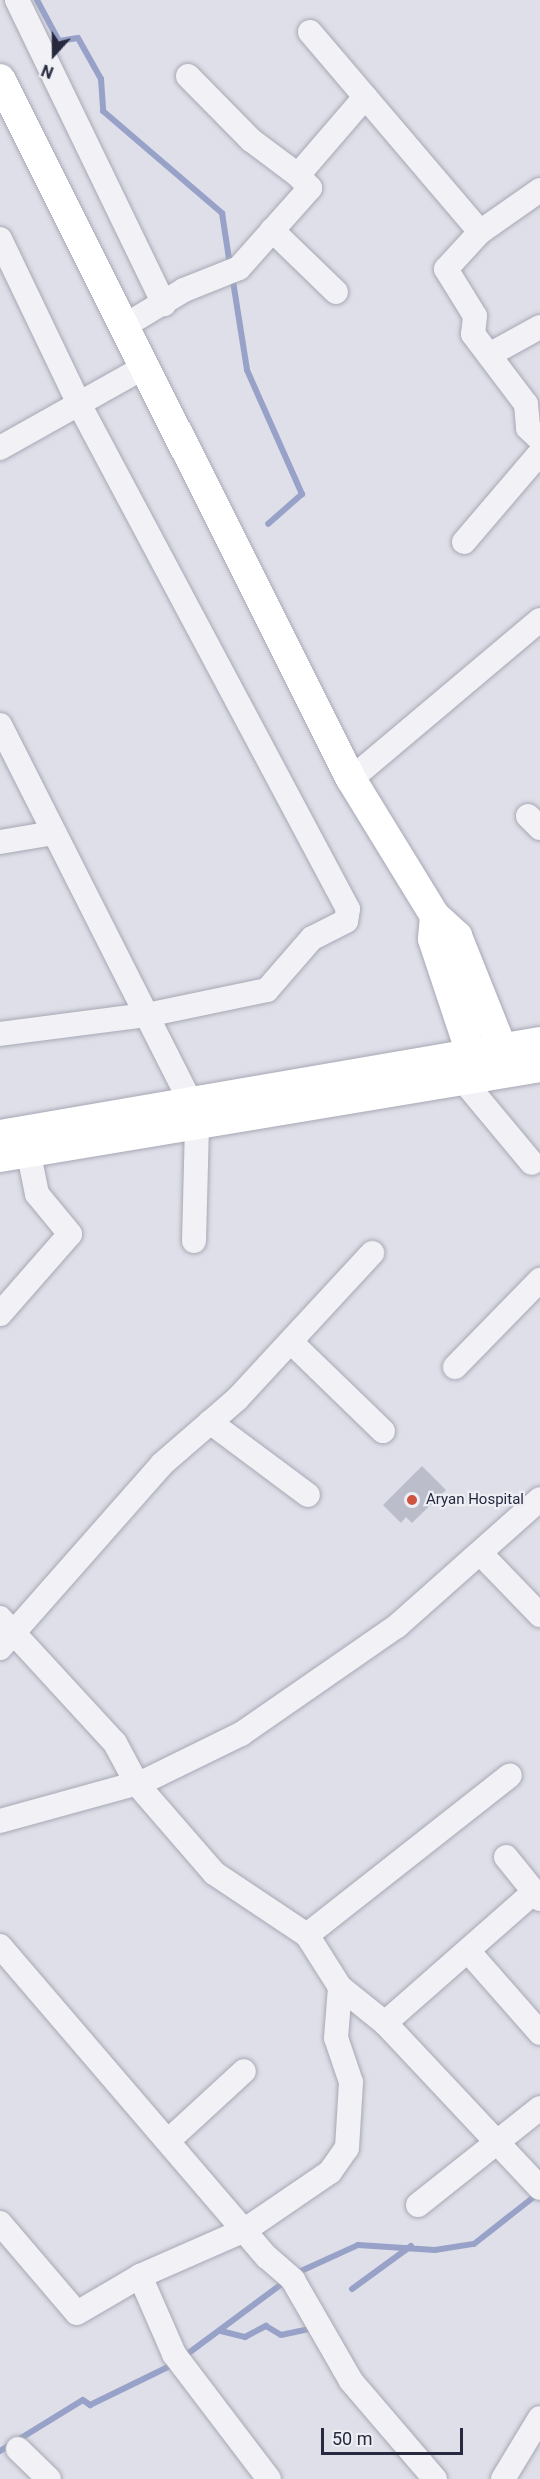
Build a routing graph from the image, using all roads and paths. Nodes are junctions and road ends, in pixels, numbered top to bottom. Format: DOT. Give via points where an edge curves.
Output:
graph roads {
  1 [pos="17,0"];
  2 [pos="310,32"];
  3 [pos="188,76"];
  4 [pos="0,79"];
  5 [pos="365,97"];
  6 [pos="298,175"];
  7 [pos="540,190"];
  8 [pos="272,230"];
  9 [pos="480,232"];
  10 [pos="0,238"];
  11 [pos="336,292"];
  12 [pos="164,304"];
  13 [pos="126,325"];
  14 [pos="540,327"];
  15 [pos="489,355"];
  16 [pos="141,369"];
  17 [pos="79,404"];
  18 [pos="540,439"];
  19 [pos="0,448"];
  20 [pos="540,453"];
  21 [pos="464,542"];
  22 [pos="540,620"];
  23 [pos="0,725"];
  24 [pos="351,780"];
  25 [pos="54,833"];
  26 [pos="0,842"];
  27 [pos="435,916"];
  28 [pos="146,1015"];
  29 [pos="0,1034"];
  30 [pos="540,1042"];
  31 [pos="507,1059"];
  32 [pos="540,1067"];
  33 [pos="470,1069"];
  34 [pos="194,1114"];
  35 [pos="13,1144"];
  36 [pos="532,1163"];
  37 [pos="194,1240"];
  38 [pos="372,1253"];
  39 [pos="540,1280"];
  40 [pos="0,1314"];
  41 [pos="291,1342"];
  42 [pos="455,1366"];
  43 [pos="210,1422"];
  44 [pos="383,1431"];
  45 [pos="308,1495"];
  46 [pos="540,1499"];
  47 [pos="481,1554"];
  48 [pos="540,1615"];
  49 [pos="4,1633"];
  50 [pos="510,1775"];
  51 [pos="137,1784"];
  52 [pos="0,1821"];
  53 [pos="506,1857"];
  54 [pos="537,1895"];
  55 [pos="307,1935"];
  56 [pos="0,1946"];
  57 [pos="468,1951"];
  58 [pos="340,1987"];
  59 [pos="385,2023"];
  60 [pos="540,2033"];
  61 [pos="244,2071"];
  62 [pos="540,2108"];
  63 [pos="168,2141"];
  64 [pos="497,2142"];
  65 [pos="540,2188"];
  66 [pos="418,2205"];
  67 [pos="0,2223"];
  68 [pos="245,2230"];
  69 [pos="140,2276"];
  70 [pos="538,2428"];
  71 [pos="18,2449"];
  72 [pos="50,2479"];
  73 [pos="269,2479"];
  74 [pos="435,2479"];
  75 [pos="503,2479"];
  1 -- 12 [label="street"];
  2 -- 5 [label="street"];
  3 -- 6 [label="street" via="251,140"];
  4 -- 13 [label="main road"];
  5 -- 6 [label="street"];
  5 -- 9 [label="street"];
  6 -- 8 [label="street" via="310,188"];
  7 -- 9 [label="street"];
  8 -- 11 [label="street"];
  8 -- 12 [label="street" via="231,271"];
  9 -- 15 [label="street" via="446,269 475,316 473,334"];
  10 -- 17 [label="street"];
  12 -- 13 [label="street"];
  13 -- 16 [label="main road"];
  14 -- 15 [label="street"];
  15 -- 18 [label="street" via="526,404 528,428"];
  16 -- 17 [label="street"];
  16 -- 24 [label="main road"];
  17 -- 19 [label="street"];
  17 -- 28 [label="street" via="348,909 346,921 312,938 267,990"];
  20 -- 21 [label="street"];
  22 -- 24 [label="street"];
  23 -- 25 [label="street"];
  24 -- 27 [label="main road"];
  25 -- 26 [label="street"];
  25 -- 28 [label="street"];
  27 -- 31 [label="main road" via="457,936"];
  27 -- 33 [label="main road" via="433,939"];
  28 -- 29 [label="street"];
  28 -- 34 [label="street"];
  30 -- 31 [label="main road"];
  31 -- 32 [label="main road"];
  31 -- 33 [label="main road"];
  33 -- 34 [label="main road"];
  33 -- 36 [label="street"];
  34 -- 35 [label="main road"];
  34 -- 37 [label="street"];
  35 -- 40 [label="street" via="37,1194 70,1234"];
  38 -- 41 [label="street"];
  39 -- 42 [label="street"];
  41 -- 43 [label="street"];
  41 -- 44 [label="street"];
  43 -- 45 [label="street"];
  43 -- 49 [label="street" via="162,1464"];
  46 -- 47 [label="street"];
  47 -- 48 [label="street"];
  47 -- 51 [label="street" via="397,1626 241,1734"];
  49 -- 51 [label="street" via="49,1666 115,1743"];
  50 -- 55 [label="street"];
  51 -- 52 [label="street"];
  51 -- 55 [label="street" via="214,1873"];
  53 -- 54 [label="street"];
  54 -- 57 [label="street"];
  55 -- 58 [label="street"];
  56 -- 63 [label="street"];
  57 -- 59 [label="street"];
  57 -- 60 [label="street"];
  58 -- 59 [label="street"];
  58 -- 68 [label="street" via="336,2038 351,2082 347,2148 330,2172"];
  59 -- 64 [label="street"];
  61 -- 63 [label="street"];
  62 -- 64 [label="street"];
  63 -- 68 [label="street"];
  64 -- 65 [label="street"];
  64 -- 66 [label="street"];
  67 -- 69 [label="street" via="77,2313"];
  68 -- 69 [label="street"];
  68 -- 74 [label="street" via="293,2280 351,2381"];
  69 -- 73 [label="street" via="174,2354"];
  70 -- 75 [label="street"];
  71 -- 72 [label="street"];
}
